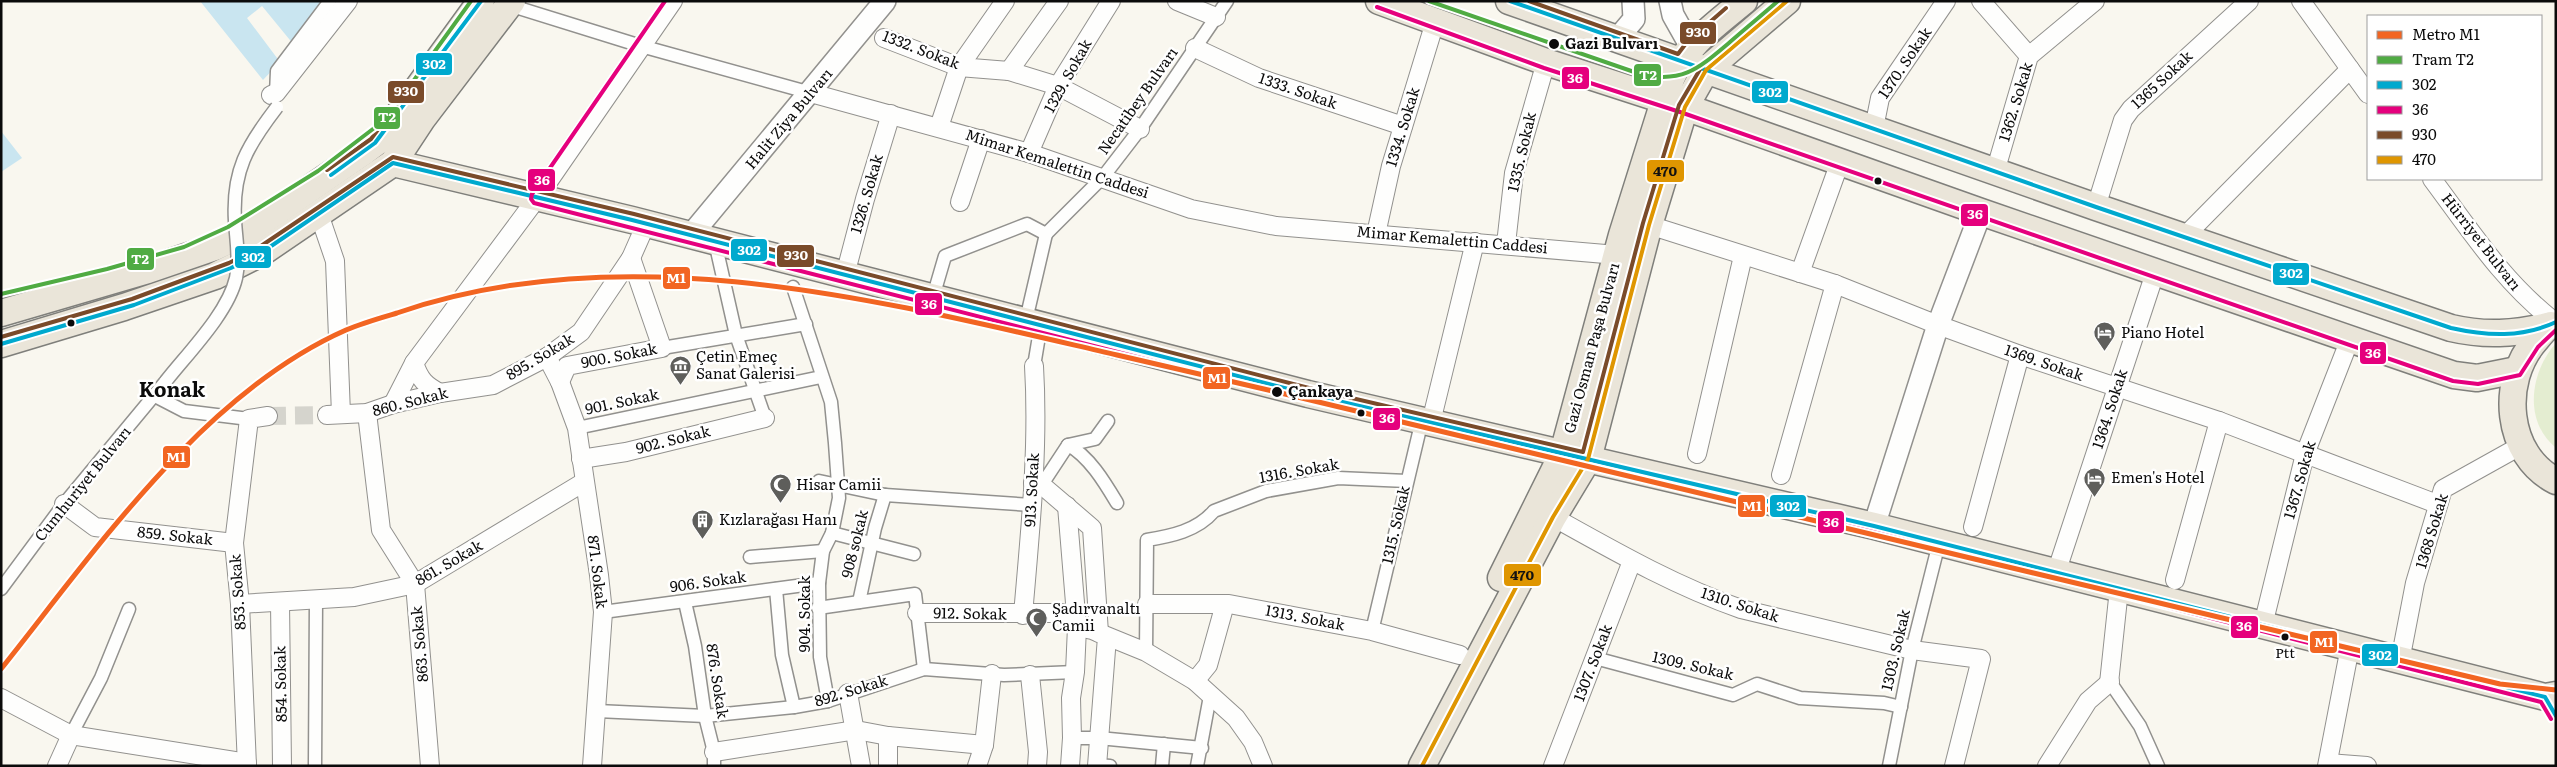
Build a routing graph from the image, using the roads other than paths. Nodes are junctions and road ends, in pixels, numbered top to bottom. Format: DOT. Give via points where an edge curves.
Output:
graph roads {
  1 [pos="330,1"];
  2 [pos="348,1"];
  3 [pos="480,1"];
  4 [pos="673,1"];
  5 [pos="885,1"];
  6 [pos="1006,1"];
  7 [pos="1059,1"];
  8 [pos="1111,1"];
  9 [pos="1177,1"];
  10 [pos="1227,1"];
  11 [pos="1379,1"];
  12 [pos="1508,1"];
  13 [pos="1633,1"];
  14 [pos="1670,1"];
  15 [pos="1744,1"];
  16 [pos="1787,1"];
  17 [pos="1946,1"];
  18 [pos="1981,1"];
  19 [pos="2095,1"];
  20 [pos="2250,1"];
  21 [pos="2301,1"];
  22 [pos="506,2"];
  23 [pos="1216,17"];
  24 [pos="1435,22"];
  25 [pos="866,25"];
  26 [pos="884,38"];
  27 [pos="1617,39"];
  28 [pos="642,46"];
  29 [pos="1196,48"];
  30 [pos="1685,54"];
  31 [pos="2029,56"];
  32 [pos="1546,62"];
  33 [pos="959,67"];
  34 [pos="2350,69"];
  35 [pos="1706,70"];
  36 [pos="1009,71"];
  37 [pos="1058,86"];
  38 [pos="811,93"];
  39 [pos="2367,93"];
  40 [pos="275,98"];
  41 [pos="1674,103"];
  42 [pos="891,114"];
  43 [pos="422,119"];
  44 [pos="1403,126"];
  45 [pos="939,127"];
  46 [pos="1140,128"];
  47 [pos="1874,128"];
  48 [pos="981,139"];
  49 [pos="375,143"];
  50 [pos="1029,153"];
  51 [pos="393,163"];
  52 [pos="1995,172"];
  53 [pos="1836,173"];
  54 [pos="1103,177"];
  55 [pos="2433,180"];
  56 [pos="537,198"];
  57 [pos="960,202"];
  58 [pos="2096,207"];
  59 [pos="1981,212"];
  60 [pos="319,214"];
  61 [pos="646,224"];
  62 [pos="1650,225"];
  63 [pos="1046,234"];
  64 [pos="1376,234"];
  65 [pos="2184,237"];
  66 [pos="703,238"];
  67 [pos="1475,242"];
  68 [pos="1506,244"];
  69 [pos="1617,255"];
  70 [pos="1743,256"];
  71 [pos="631,258"];
  72 [pos="1800,273"];
  73 [pos="2155,273"];
  74 [pos="845,275"];
  75 [pos="1835,284"];
  76 [pos="794,287"];
  77 [pos="933,297"];
  78 [pos="1,313"];
  79 [pos="1033,322"];
  80 [pos="806,324"];
  81 [pos="2553,324"];
  82 [pos="1938,325"];
  83 [pos="1,327"];
  84 [pos="736,335"];
  85 [pos="2350,339"];
  86 [pos="1,344"];
  87 [pos="662,348"];
  88 [pos="2020,355"];
  89 [pos="547,357"];
  90 [pos="414,363"];
  91 [pos="1034,366"];
  92 [pos="2517,370"];
  93 [pos="821,377"];
  94 [pos="560,382"];
  95 [pos="493,385"];
  96 [pos="2116,387"];
  97 [pos="755,392"];
  98 [pos="440,393"];
  99 [pos="155,396"];
  100 [pos="393,404"];
  101 [pos="367,413"];
  102 [pos="268,416"];
  103 [pos="765,418"];
  104 [pos="249,419"];
  105 [pos="1108,421"];
  106 [pos="1427,421"];
  107 [pos="2219,421"];
  108 [pos="577,428"];
  109 [pos="1068,445"];
  110 [pos="2522,445"];
  111 [pos="1563,453"];
  112 [pos="1697,454"];
  113 [pos="2306,454"];
  114 [pos="1588,459"];
  115 [pos="581,460"];
  116 [pos="1781,475"];
  117 [pos="819,480"];
  118 [pos="1407,481"];
  119 [pos="584,482"];
  120 [pos="2554,482"];
  121 [pos="838,484"];
  122 [pos="1037,485"];
  123 [pos="885,495"];
  124 [pos="1117,503"];
  125 [pos="64,504"];
  126 [pos="2437,504"];
  127 [pos="1032,505"];
  128 [pos="1066,506"];
  129 [pos="1553,517"];
  130 [pos="1874,526"];
  131 [pos="1973,527"];
  132 [pos="832,532"];
  133 [pos="234,543"];
  134 [pos="872,543"];
  135 [pos="1940,543"];
  136 [pos="824,551"];
  137 [pos="914,554"];
  138 [pos="750,557"];
  139 [pos="1632,561"];
  140 [pos="2056,573"];
  141 [pos="2175,580"];
  142 [pos="818,583"];
  143 [pos="415,584"];
  144 [pos="1,589"];
  145 [pos="776,589"];
  146 [pos="2119,589"];
  147 [pos="316,600"];
  148 [pos="280,602"];
  149 [pos="685,602"];
  150 [pos="858,602"];
  151 [pos="240,604"];
  152 [pos="1147,604"];
  153 [pos="1225,604"];
  154 [pos="818,608"];
  155 [pos="130,609"];
  156 [pos="603,612"];
  157 [pos="917,613"];
  158 [pos="1023,615"];
  159 [pos="2263,625"];
  160 [pos="1077,627"];
  161 [pos="1372,631"];
  162 [pos="1103,635"];
  163 [pos="2350,647"];
  164 [pos="1912,650"];
  165 [pos="1146,652"];
  166 [pos="1460,655"];
  167 [pos="1595,658"];
  168 [pos="2400,661"];
  169 [pos="924,669"];
  170 [pos="1075,672"];
  171 [pos="992,674"];
  172 [pos="1030,675"];
  173 [pos="1195,681"];
  174 [pos="2110,682"];
  175 [pos="848,693"];
  176 [pos="1210,696"];
  177 [pos="1,698"];
  178 [pos="828,701"];
  179 [pos="2552,703"];
  180 [pos="794,707"];
  181 [pos="1901,707"];
  182 [pos="597,712"];
  183 [pos="705,716"];
  184 [pos="856,730"];
  185 [pos="71,735"];
  186 [pos="888,736"];
  187 [pos="1072,738"];
  188 [pos="1098,738"];
  189 [pos="1164,744"];
  190 [pos="984,745"];
  191 [pos="1202,748"];
  192 [pos="714,759"];
  193 [pos="247,764"];
  194 [pos="2328,764"];
  195 [pos="57,766"];
  196 [pos="282,766"];
  197 [pos="315,766"];
  198 [pos="430,766"];
  199 [pos="592,766"];
  200 [pos="861,766"];
  201 [pos="888,766"];
  202 [pos="977,766"];
  203 [pos="1037,766"];
  204 [pos="1070,766"];
  205 [pos="1097,766"];
  206 [pos="1110,766"];
  207 [pos="1162,766"];
  208 [pos="1197,766"];
  209 [pos="1263,766"];
  210 [pos="1405,766"];
  211 [pos="1422,766"];
  212 [pos="1553,766"];
  213 [pos="1889,766"];
  214 [pos="1954,766"];
  215 [pos="2047,766"];
  216 [pos="2158,766"];
  217 [pos="2368,766"];
  1 -- 40 [label="street" via="278,71"];
  2 -- 40 [label="street"];
  3 -- 49 [label="main road"];
  4 -- 28 [label="street"];
  5 -- 25 [label="street, Halit Ziya Bulvarı"];
  6 -- 33 [label="street"];
  7 -- 36 [label="street"];
  8 -- 37 [label="street, 1329. Sokak"];
  9 -- 23 [label="street"];
  10 -- 23 [label="street, Necatibey Bulvarı"];
  11 -- 24 [label="main road"];
  12 -- 27 [label="main road"];
  13 -- 27 [label="street" via="1634,19"];
  14 -- 30 [label="street"];
  15 -- 30 [label="main road"];
  16 -- 35 [label="main road, Gazi Osman Paşa Bulvarı"];
  17 -- 47 [label="street, 1370. Sokak" via="1880,98"];
  18 -- 31 [label="street"];
  19 -- 31 [label="street, 1362. Sokak"];
  20 -- 58 [label="street, 1365 Sokak" via="2130,109 2122,120"];
  21 -- 34 [label="street"];
  22 -- 28 [label="street, Mimar Kemalettin Caddesi"];
  22 -- 43 [label="main road"];
  22 -- 49 [label="main road" via="402,123"];
  23 -- 29 [label="street, Necatibey Bulvarı"];
  24 -- 32 [label="main road"];
  24 -- 44 [label="street, 1334. Sokak"];
  25 -- 26 [label="street, 1332. Sokak"];
  25 -- 38 [label="street, Halit Ziya Bulvarı"];
  26 -- 33 [label="street, 1332. Sokak"];
  27 -- 30 [label="main road"];
  28 -- 38 [label="street, Mimar Kemalettin Caddesi"];
  28 -- 56 [label="street"];
  29 -- 44 [label="street, 1333. Sokak" via="1259,78"];
  29 -- 46 [label="street, Necatibey Bulvarı"];
  30 -- 35 [label="main road"];
  30 -- 41 [label="main road, Gazi Osman Paşa Bulvarı"];
  31 -- 52 [label="street, 1362. Sokak"];
  32 -- 41 [label="main road"];
  32 -- 68 [label="street, 1335. Sokak" via="1514,173"];
  33 -- 36 [label="street, 1332. Sokak"];
  33 -- 45 [label="street"];
  34 -- 39 [label="street"];
  34 -- 65 [label="street"];
  35 -- 41 [label="main road, Gazi Osman Paşa Bulvarı"];
  35 -- 47 [label="main road"];
  36 -- 37 [label="street, 1332. Sokak"];
  37 -- 46 [label="street, 1332. Sokak"];
  37 -- 50 [label="street, 1329. Sokak"];
  38 -- 42 [label="street, Mimar Kemalettin Caddesi"];
  38 -- 66 [label="street, Halit Ziya Bulvarı"];
  40 -- 99 [label="street, Cumhuriyet Bulvarı, bridge" via="236,178 237,268 230,294"];
  41 -- 59 [label="main road"];
  41 -- 62 [label="main road, Gazi Osman Paşa Bulvarı"];
  41 -- 69 [label="main road, Gazi Osman Paşa Bulvarı"];
  42 -- 45 [label="street, Mimar Kemalettin Caddesi"];
  42 -- 74 [label="street, 1326. Sokak" via="864,198"];
  43 -- 51 [label="main road"];
  43 -- 83 [label="main road" via="383,153 259,240 189,270"];
  44 -- 64 [label="street, 1334. Sokak"];
  45 -- 48 [label="street, Mimar Kemalettin Caddesi"];
  46 -- 54 [label="street, Necatibey Bulvarı"];
  47 -- 52 [label="main road"];
  48 -- 50 [label="street, Mimar Kemalettin Caddesi"];
  48 -- 57 [label="street"];
  49 -- 78 [label="main road" via="274,215 215,247"];
  50 -- 54 [label="street, Mimar Kemalettin Caddesi"];
  51 -- 56 [label="main road"];
  51 -- 60 [label="main road"];
  52 -- 58 [label="main road"];
  53 -- 72 [label="street"];
  54 -- 63 [label="street, Necatibey Bulvarı"];
  54 -- 64 [label="street, Mimar Kemalettin Caddesi" via="1201,211 1276,226"];
  55 -- 81 [label="street, Hürriyet Bulvarı" via="2504,277"];
  56 -- 61 [label="main road"];
  56 -- 90 [label="street"];
  58 -- 65 [label="main road"];
  59 -- 73 [label="main road"];
  59 -- 82 [label="street"];
  60 -- 86 [label="main road" via="261,253 215,276"];
  60 -- 101 [label="street, 860. Sokak" via="335,261 334,414"];
  61 -- 66 [label="main road"];
  61 -- 71 [label="street, 895. Sokak"];
  62 -- 70 [label="street, 1369. Sokak"];
  62 -- 114 [label="main road, Gazi Osman Paşa Bulvarı"];
  63 -- 77 [label="street" via="1027,224 945,256"];
  63 -- 79 [label="street"];
  64 -- 67 [label="street, Mimar Kemalettin Caddesi"];
  65 -- 81 [label="main road" via="2451,328 2517,334"];
  66 -- 74 [label="main road"];
  66 -- 84 [label="street"];
  67 -- 68 [label="street, Mimar Kemalettin Caddesi"];
  67 -- 106 [label="street, 1315. Sokak"];
  68 -- 69 [label="street, Mimar Kemalettin Caddesi"];
  69 -- 111 [label="main road, Gazi Osman Paşa Bulvarı"];
  70 -- 72 [label="street, 1369. Sokak"];
  70 -- 112 [label="street"];
  71 -- 87 [label="street"];
  71 -- 89 [label="street, 895. Sokak" via="581,332"];
  72 -- 75 [label="street, 1369. Sokak"];
  73 -- 85 [label="main road"];
  73 -- 96 [label="street, 1364. Sokak"];
  74 -- 77 [label="main road"];
  75 -- 82 [label="street, 1369. Sokak"];
  75 -- 116 [label="street"];
  76 -- 80 [label="street, 904. Sokak"];
  77 -- 79 [label="main road"];
  79 -- 91 [label="street"];
  79 -- 106 [label="main road"];
  80 -- 84 [label="street, 900. Sokak"];
  80 -- 93 [label="street, 904. Sokak"];
  81 -- 92 [label="main road" via="2526,351"];
  82 -- 88 [label="street, 1369. Sokak"];
  82 -- 130 [label="street"];
  84 -- 87 [label="street, 900. Sokak"];
  84 -- 97 [label="street"];
  85 -- 92 [label="main road" via="2454,375 2477,378"];
  85 -- 113 [label="street, 1367. Sokak"];
  87 -- 94 [label="street, 900. Sokak" via="567,366"];
  88 -- 96 [label="street, 1369. Sokak"];
  88 -- 131 [label="street"];
  89 -- 94 [label="street, 871. Sokak"];
  89 -- 95 [label="street, 895. Sokak"];
  90 -- 98 [label="street" via="419,378"];
  90 -- 100 [label="street"];
  91 -- 122 [label="street, 913. Sokak"];
  92 -- 110 [label="main road" via="2512,395 2514,421"];
  93 -- 97 [label="street, 901. Sokak"];
  93 -- 121 [label="street, 904. Sokak" via="831,402"];
  94 -- 108 [label="street, 871. Sokak"];
  95 -- 98 [label="street, 860. Sokak"];
  96 -- 107 [label="street, 1369. Sokak"];
  96 -- 140 [label="street, 1364. Sokak"];
  97 -- 103 [label="street"];
  97 -- 108 [label="street, 901. Sokak"];
  98 -- 100 [label="street, 860. Sokak"];
  99 -- 104 [label="street" via="184,411"];
  99 -- 125 [label="street, Cumhuriyet Bulvarı"];
  100 -- 101 [label="street, 860. Sokak"];
  101 -- 143 [label="street, 863. Sokak" via="380,530"];
  102 -- 104 [label="street"];
  103 -- 115 [label="street, 902. Sokak"];
  104 -- 133 [label="street, 853. Sokak"];
  105 -- 109 [label="street" via="1095,439"];
  106 -- 111 [label="main road"];
  106 -- 118 [label="street, 1315. Sokak"];
  107 -- 113 [label="street, 1369. Sokak"];
  107 -- 141 [label="street"];
  108 -- 115 [label="street, 871. Sokak"];
  109 -- 122 [label="street"];
  109 -- 124 [label="street" via="1077,450 1106,484"];
  110 -- 120 [label="main road" via="2534,463"];
  110 -- 126 [label="street, 1368 Sokak" via="2443,489"];
  111 -- 114 [label="main road"];
  111 -- 166 [label="main road, Gazi Osman Paşa Bulvarı"];
  113 -- 126 [label="street, 1369. Sokak"];
  113 -- 159 [label="street, 1367. Sokak"];
  114 -- 129 [label="main road, Gazi Osman Paşa Bulvarı"];
  114 -- 130 [label="main road"];
  115 -- 119 [label="street, 871. Sokak"];
  117 -- 121 [label="street"];
  118 -- 152 [label="street, 1316. Sokak" via="1338,478 1266,491 1214,511 1179,535 1147,540"];
  118 -- 161 [label="street, 1315. Sokak"];
  119 -- 143 [label="street, 861. Sokak"];
  119 -- 156 [label="street, 871. Sokak"];
  121 -- 123 [label="street"];
  121 -- 132 [label="street, 904. Sokak" via="839,498"];
  122 -- 127 [label="street, 913. Sokak"];
  122 -- 128 [label="street"];
  123 -- 127 [label="street"];
  123 -- 134 [label="street, 908 sokak"];
  125 -- 133 [label="street, 859. Sokak" via="95,527"];
  125 -- 144 [label="street, Cumhuriyet Bulvarı"];
  126 -- 168 [label="street, 1368 Sokak" via="2415,583"];
  127 -- 158 [label="street, 913. Sokak"];
  128 -- 160 [label="street"];
  128 -- 162 [label="street" via="1092,528"];
  129 -- 139 [label="street, 1310. Sokak"];
  129 -- 211 [label="main road, Gazi Osman Paşa Bulvarı"];
  130 -- 135 [label="main road"];
  132 -- 134 [label="street"];
  132 -- 136 [label="street, 904. Sokak"];
  133 -- 151 [label="street, 853. Sokak"];
  134 -- 137 [label="street"];
  134 -- 150 [label="street, 908 sokak"];
  135 -- 140 [label="main road"];
  135 -- 164 [label="street, 1303. Sokak"];
  136 -- 138 [label="street"];
  136 -- 142 [label="street, 904. Sokak"];
  139 -- 164 [label="street, 1310. Sokak" via="1714,600 1741,609"];
  139 -- 167 [label="street, 1307. Sokak"];
  140 -- 146 [label="main road"];
  142 -- 145 [label="street, 906. Sokak"];
  142 -- 154 [label="street, 904. Sokak"];
  143 -- 147 [label="street, 861. Sokak" via="354,597"];
  143 -- 198 [label="street, 863. Sokak"];
  145 -- 149 [label="street, 906. Sokak"];
  145 -- 180 [label="street" via="782,655"];
  146 -- 159 [label="main road"];
  146 -- 174 [label="street"];
  147 -- 148 [label="street, 861. Sokak"];
  147 -- 197 [label="street"];
  148 -- 151 [label="street, 861. Sokak"];
  148 -- 196 [label="street, 854. Sokak"];
  149 -- 156 [label="street, 906. Sokak"];
  149 -- 183 [label="street, 876. Sokak"];
  150 -- 154 [label="street"];
  150 -- 157 [label="street" via="915,594"];
  151 -- 193 [label="street, 853. Sokak"];
  152 -- 153 [label="street, 1313. Sokak"];
  152 -- 165 [label="street"];
  153 -- 161 [label="street, 1313. Sokak"];
  153 -- 173 [label="street" via="1208,664"];
  154 -- 178 [label="street, 904. Sokak" via="820,656"];
  155 -- 185 [label="street" via="101,678"];
  156 -- 182 [label="street, 871. Sokak"];
  157 -- 158 [label="street, 912. Sokak"];
  157 -- 169 [label="street"];
  158 -- 160 [label="street, 912. Sokak" via="1064,614"];
  159 -- 163 [label="main road"];
  160 -- 162 [label="street, 912. Sokak"];
  160 -- 170 [label="street"];
  161 -- 166 [label="street, 1313. Sokak"];
  162 -- 165 [label="street, 912. Sokak"];
  162 -- 188 [label="street"];
  163 -- 168 [label="main road"];
  163 -- 194 [label="street"];
  164 -- 181 [label="street, 1303. Sokak"];
  164 -- 214 [label="street, 1310. Sokak" via="1981,659"];
  165 -- 173 [label="street, 912. Sokak"];
  166 -- 210 [label="main road, Gazi Osman Paşa Bulvarı"];
  167 -- 181 [label="street, 1309. Sokak" via="1733,695 1757,684 1800,698"];
  167 -- 212 [label="street, 1307. Sokak"];
  168 -- 179 [label="main road"];
  169 -- 171 [label="street, 892. Sokak"];
  169 -- 175 [label="street, 892. Sokak"];
  170 -- 172 [label="street, 892. Sokak"];
  170 -- 187 [label="street" via="1071,698"];
  171 -- 172 [label="street, 892. Sokak"];
  171 -- 190 [label="street"];
  172 -- 203 [label="street"];
  173 -- 176 [label="street, 912. Sokak"];
  174 -- 215 [label="street" via="2088,701"];
  174 -- 216 [label="street" via="2140,726"];
  175 -- 178 [label="street, 892. Sokak"];
  175 -- 184 [label="street"];
  176 -- 191 [label="street"];
  176 -- 209 [label="street, 912. Sokak" via="1236,718 1253,742"];
  177 -- 185 [label="street"];
  178 -- 180 [label="street, 892. Sokak"];
  180 -- 183 [label="street, 892. Sokak"];
  181 -- 213 [label="street, 1303. Sokak"];
  182 -- 183 [label="street, 892. Sokak"];
  182 -- 199 [label="street, 871. Sokak"];
  183 -- 192 [label="street, 876. Sokak"];
  184 -- 186 [label="street"];
  184 -- 192 [label="street"];
  184 -- 200 [label="street"];
  185 -- 193 [label="street"];
  185 -- 195 [label="street"];
  186 -- 190 [label="street"];
  186 -- 201 [label="street"];
  187 -- 188 [label="street"];
  187 -- 204 [label="street"];
  188 -- 189 [label="street"];
  188 -- 205 [label="street"];
  189 -- 191 [label="street"];
  189 -- 207 [label="street"];
  190 -- 202 [label="street"];
  191 -- 208 [label="street"];
  194 -- 217 [label="street"];
  205 -- 206 [label="street"];
}
